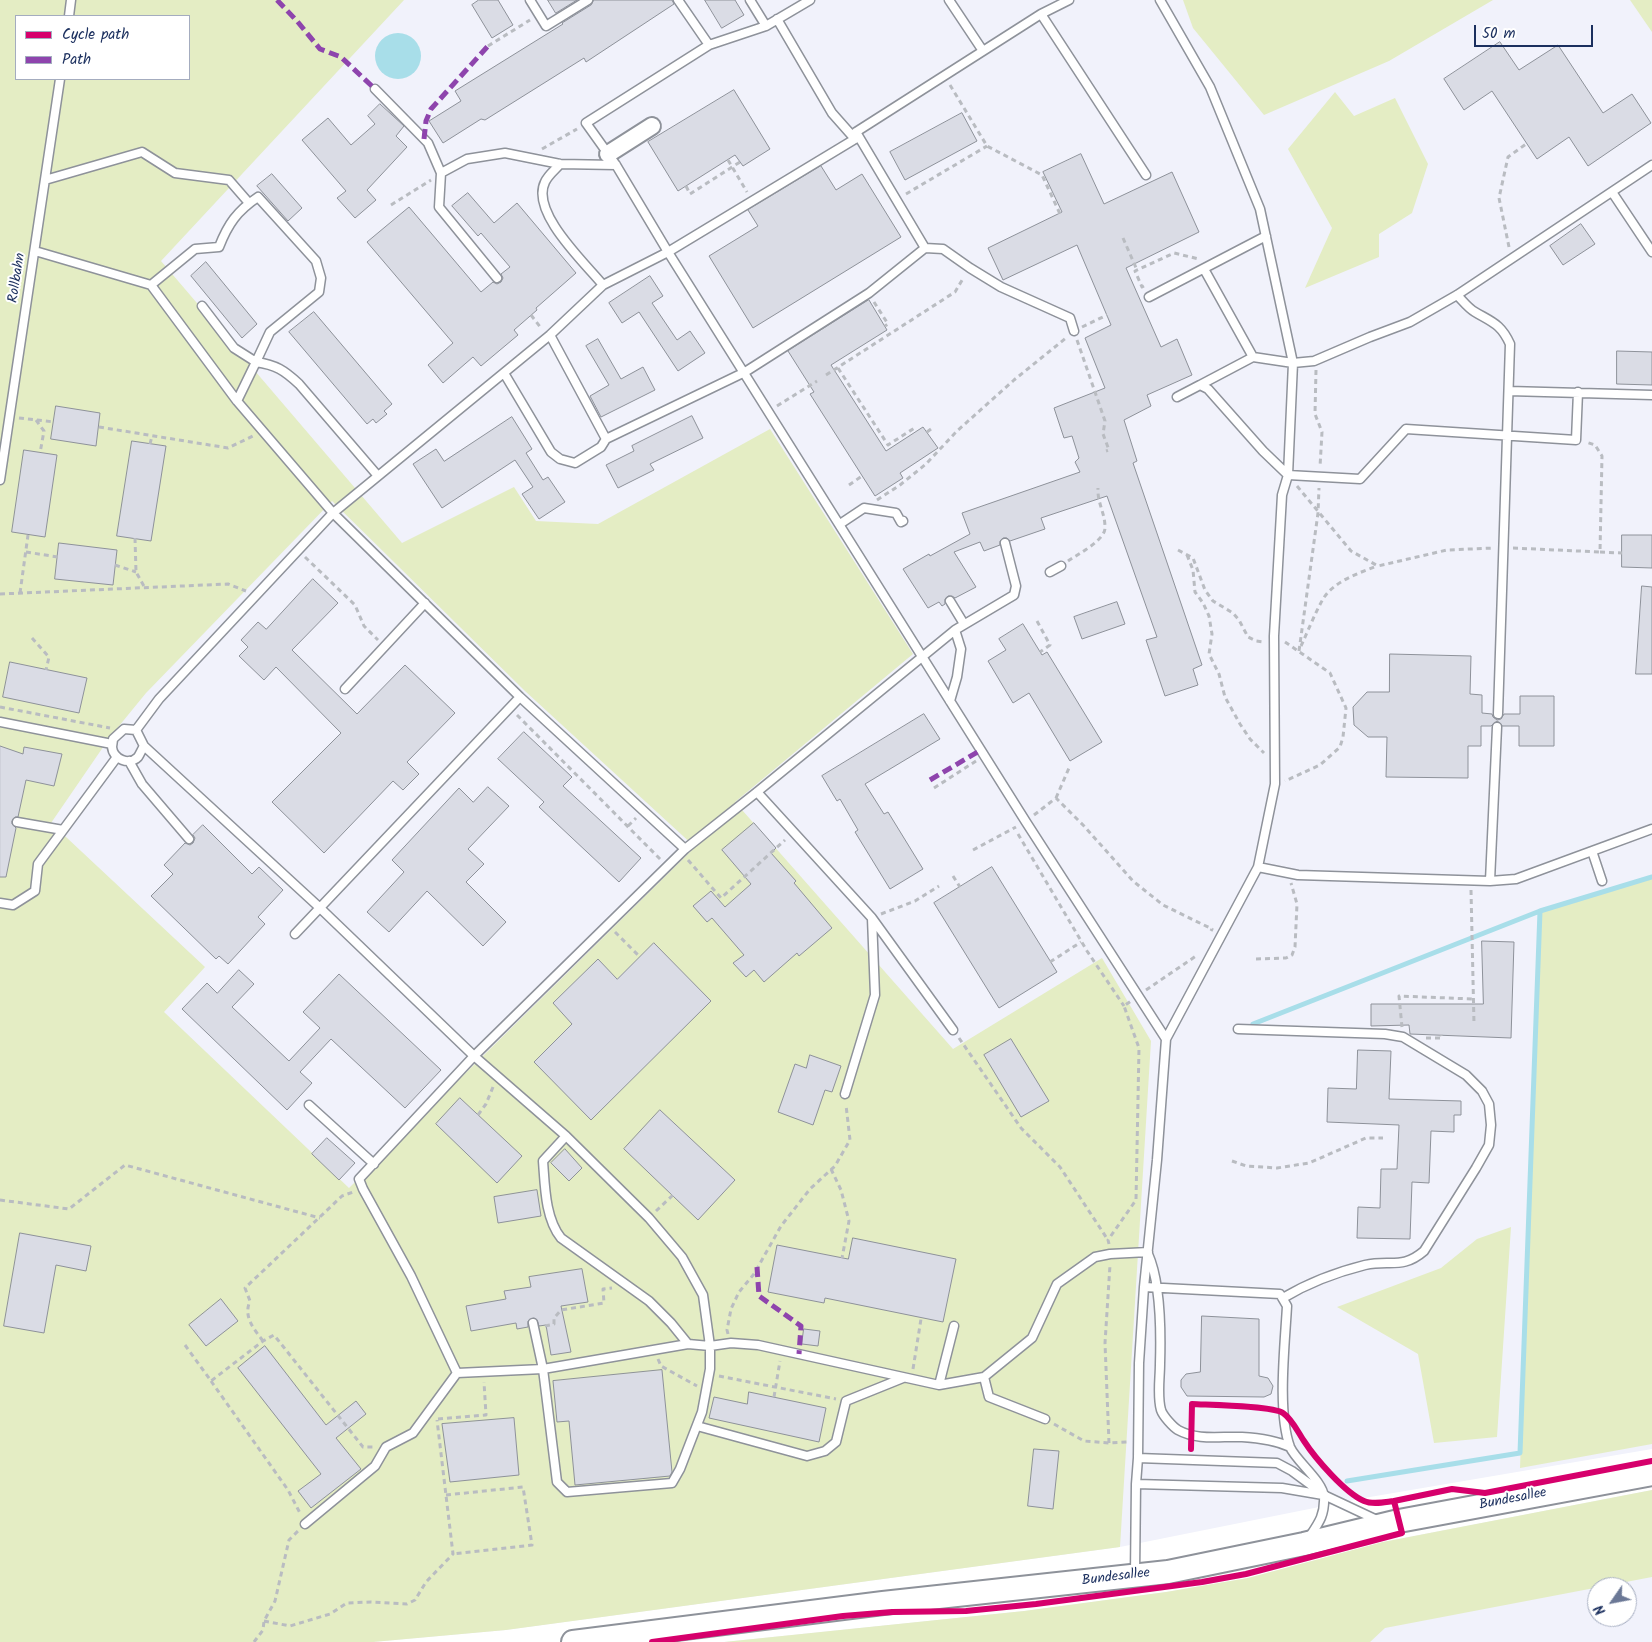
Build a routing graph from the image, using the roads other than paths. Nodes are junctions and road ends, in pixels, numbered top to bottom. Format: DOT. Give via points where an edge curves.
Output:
graph roads {
  1 [pos="71,0"];
  2 [pos="530,0"];
  3 [pos="588,0"];
  4 [pos="678,0"];
  5 [pos="750,0"];
  6 [pos="810,0"];
  7 [pos="949,0"];
  8 [pos="1069,0"];
  9 [pos="1160,0"];
  10 [pos="1041,14"];
  11 [pos="69,15"];
  12 [pos="777,20"];
  13 [pos="766,26"];
  14 [pos="709,45"];
  15 [pos="983,51"];
  16 [pos="60,80"];
  17 [pos="374,89"];
  18 [pos="652,126"];
  19 [pos="855,135"];
  20 [pos="612,160"];
  21 [pos="560,164"];
  22 [pos="1652,166"];
  23 [pos="441,173"];
  24 [pos="1146,175"];
  25 [pos="45,180"];
  26 [pos="1612,192"];
  27 [pos="249,203"];
  28 [pos="1266,236"];
  29 [pos="925,248"];
  30 [pos="35,251"];
  31 [pos="668,252"];
  32 [pos="1652,252"];
  33 [pos="1204,269"];
  34 [pos="497,278"];
  35 [pos="151,285"];
  36 [pos="604,285"];
  37 [pos="1457,295"];
  38 [pos="1149,297"];
  39 [pos="202,306"];
  40 [pos="1074,331"];
  41 [pos="549,336"];
  42 [pos="1253,357"];
  43 [pos="256,362"];
  44 [pos="1292,363"];
  45 [pos="745,372"];
  46 [pos="504,373"];
  47 [pos="1200,385"];
  48 [pos="1509,391"];
  49 [pos="1578,392"];
  50 [pos="1652,394"];
  51 [pos="1177,397"];
  52 [pos="237,401"];
  53 [pos="1507,436"];
  54 [pos="606,439"];
  55 [pos="1288,475"];
  56 [pos="378,476"];
  57 [pos="0,480"];
  58 [pos="333,513"];
  59 [pos="903,521"];
  60 [pos="840,524"];
  61 [pos="1005,543"];
  62 [pos="1061,566"];
  63 [pos="1050,572"];
  64 [pos="950,601"];
  65 [pos="425,603"];
  66 [pos="964,624"];
  67 [pos="955,630"];
  68 [pos="922,656"];
  69 [pos="345,689"];
  70 [pos="520,696"];
  71 [pos="950,701"];
  72 [pos="1498,714"];
  73 [pos="0,722"];
  74 [pos="1497,726"];
  75 [pos="136,730"];
  76 [pos="112,744"];
  77 [pos="144,746"];
  78 [pos="117,757"];
  79 [pos="129,761"];
  80 [pos="757,792"];
  81 [pos="17,822"];
  82 [pos="1652,829"];
  83 [pos="63,830"];
  84 [pos="189,839"];
  85 [pos="685,849"];
  86 [pos="1592,851"];
  87 [pos="1258,867"];
  88 [pos="1490,882"];
  89 [pos="1602,882"];
  90 [pos="0,903"];
  91 [pos="319,907"];
  92 [pos="872,918"];
  93 [pos="295,934"];
  94 [pos="1238,1029"];
  95 [pos="953,1030"];
  96 [pos="1166,1038"];
  97 [pos="474,1056"];
  98 [pos="845,1094"];
  99 [pos="309,1105"];
  100 [pos="566,1136"];
  101 [pos="374,1164"];
  102 [pos="1148,1252"];
  103 [pos="1144,1287"];
  104 [pos="1157,1287"];
  105 [pos="1283,1298"];
  106 [pos="534,1326"];
  107 [pos="954,1326"];
  108 [pos="688,1344"];
  109 [pos="710,1346"];
  110 [pos="543,1369"];
  111 [pos="458,1373"];
  112 [pos="984,1377"];
  113 [pos="908,1378"];
  114 [pos="939,1385"];
  115 [pos="1045,1419"];
  116 [pos="697,1426"];
  117 [pos="1290,1447"];
  118 [pos="1138,1458"];
  119 [pos="1652,1474"];
  120 [pos="1136,1484"];
  121 [pos="1324,1495"];
  122 [pos="305,1524"];
  123 [pos="1386,1524"];
  124 [pos="1304,1544"];
  125 [pos="1135,1576"];
  126 [pos="573,1642"];
  1 -- 11 [label="lane"];
  2 -- 3 [label="lane" via="546,26"];
  4 -- 14 [label="lane"];
  5 -- 13 [label="lane"];
  6 -- 12 [label="lane"];
  7 -- 15 [label="lane"];
  8 -- 10 [label="lane"];
  9 -- 28 [label="lane" via="1210,87 1260,209"];
  10 -- 15 [label="lane"];
  10 -- 24 [label="lane"];
  12 -- 13 [label="lane"];
  12 -- 19 [label="lane" via="832,113"];
  13 -- 14 [label="lane"];
  14 -- 20 [label="lane" via="586,123"];
  15 -- 19 [label="lane"];
  16 -- 25 [label="lane, Rollbahn"];
  17 -- 23 [label="lane" via="428,143"];
  18 -- 20 [label="street"];
  19 -- 29 [label="lane"];
  19 -- 31 [label="lane"];
  20 -- 21 [label="lane"];
  20 -- 31 [label="lane"];
  21 -- 23 [label="lane" via="505,153 467,159"];
  21 -- 36 [label="lane" via="545,182 542,199 554,226"];
  22 -- 26 [label="lane"];
  23 -- 34 [label="lane" via="439,207"];
  25 -- 27 [label="lane" via="142,152 175,173 229,180"];
  25 -- 30 [label="lane, Rollbahn"];
  26 -- 32 [label="lane"];
  26 -- 37 [label="lane"];
  27 -- 35 [label="lane" via="227,226 219,246 195,250"];
  27 -- 43 [label="lane" via="258,197 316,261 320,278 319,292 270,332"];
  28 -- 33 [label="lane"];
  28 -- 44 [label="lane"];
  29 -- 40 [label="lane" via="943,249 1002,287 1070,318"];
  29 -- 45 [label="lane" via="869,293"];
  30 -- 35 [label="lane"];
  30 -- 57 [label="lane, Rollbahn"];
  31 -- 36 [label="lane"];
  31 -- 45 [label="lane"];
  33 -- 38 [label="lane"];
  33 -- 42 [label="lane"];
  35 -- 52 [label="lane"];
  36 -- 41 [label="lane"];
  37 -- 44 [label="lane" via="1410,322 1314,361"];
  37 -- 48 [label="lane" via="1474,312 1504,331 1510,344"];
  39 -- 43 [label="lane" via="234,348"];
  41 -- 46 [label="lane"];
  41 -- 54 [label="lane"];
  42 -- 44 [label="lane"];
  42 -- 47 [label="lane"];
  43 -- 52 [label="lane"];
  43 -- 56 [label="lane" via="284,370 299,384"];
  44 -- 55 [label="lane"];
  45 -- 54 [label="lane"];
  45 -- 60 [label="lane"];
  46 -- 54 [label="lane" via="551,452 560,460 575,462 601,447"];
  46 -- 56 [label="lane"];
  47 -- 51 [label="lane"];
  47 -- 55 [label="lane" via="1208,389"];
  48 -- 49 [label="lane"];
  48 -- 53 [label="lane"];
  49 -- 50 [label="lane"];
  49 -- 53 [label="lane" via="1576,440"];
  52 -- 58 [label="lane"];
  53 -- 55 [label="lane" via="1406,430 1360,479"];
  53 -- 72 [label="lane"];
  55 -- 87 [label="lane" via="1282,495 1274,636 1275,784"];
  56 -- 58 [label="lane"];
  58 -- 65 [label="lane"];
  58 -- 75 [label="lane" via="159,699"];
  59 -- 60 [label="lane" via="896,513 864,508"];
  60 -- 68 [label="lane"];
  61 -- 66 [label="lane" via="1016,586 1014,595"];
  62 -- 63 [label="lane"];
  64 -- 66 [label="lane"];
  65 -- 69 [label="lane"];
  65 -- 70 [label="lane"];
  66 -- 67 [label="lane"];
  67 -- 68 [label="lane"];
  67 -- 71 [label="lane" via="961,649"];
  68 -- 71 [label="lane"];
  68 -- 80 [label="lane"];
  70 -- 85 [label="lane"];
  70 -- 91 [label="lane"];
  71 -- 96 [label="lane"];
  73 -- 76 [label="lane"];
  74 -- 88 [label="lane"];
  75 -- 76 [label="lane" via="124,729"];
  75 -- 77 [label="lane"];
  76 -- 78 [label="lane"];
  77 -- 79 [label="lane" via="137,758"];
  77 -- 91 [label="lane"];
  78 -- 79 [label="lane"];
  78 -- 83 [label="lane"];
  79 -- 84 [label="lane" via="142,784"];
  80 -- 85 [label="lane"];
  80 -- 92 [label="lane"];
  81 -- 83 [label="lane"];
  82 -- 86 [label="lane"];
  83 -- 90 [label="lane" via="38,864 35,891 13,905"];
  85 -- 97 [label="lane"];
  86 -- 88 [label="lane" via="1516,879"];
  86 -- 89 [label="lane"];
  87 -- 88 [label="lane" via="1298,875"];
  87 -- 96 [label="lane"];
  91 -- 93 [label="lane"];
  91 -- 97 [label="lane"];
  92 -- 95 [label="lane"];
  92 -- 98 [label="lane" via="876,995"];
  94 -- 105 [label="lane" via="1403,1037 1466,1075 1482,1091 1489,1104 1489,1145 1424,1251 1414,1260 1366,1265 1302,1287"];
  96 -- 102 [label="lane"];
  97 -- 100 [label="lane"];
  97 -- 101 [label="lane"];
  99 -- 101 [label="lane"];
  100 -- 108 [label="lane" via="542,1161 554,1226 561,1238 649,1301"];
  100 -- 109 [label="lane" via="649,1218 682,1257 703,1295"];
  101 -- 111 [label="lane" via="359,1179 363,1190"];
  102 -- 103 [label="lane"];
  102 -- 104 [label="lane"];
  102 -- 112 [label="lane" via="1095,1257 1057,1284 1032,1338"];
  103 -- 104 [label="lane"];
  103 -- 118 [label="lane"];
  104 -- 105 [label="lane" via="1280,1294"];
  104 -- 117 [label="lane" via="1162,1411 1176,1430 1192,1436 1277,1441"];
  105 -- 117 [label="lane" via="1287,1306 1283,1413"];
  106 -- 110 [label="lane"];
  107 -- 114 [label="lane"];
  108 -- 109 [label="lane"];
  108 -- 110 [label="lane"];
  109 -- 113 [label="lane" via="731,1343 758,1345"];
  109 -- 116 [label="lane" via="709,1374"];
  110 -- 111 [label="lane"];
  110 -- 116 [label="lane" via="557,1482 567,1492 672,1483"];
  111 -- 122 [label="lane" via="413,1434 386,1447 375,1466"];
  112 -- 114 [label="lane"];
  112 -- 115 [label="lane" via="989,1396"];
  113 -- 114 [label="lane"];
  113 -- 116 [label="lane" via="846,1402 836,1442 825,1451 807,1456"];
  117 -- 121 [label="lane"];
  118 -- 120 [label="lane"];
  118 -- 121 [label="lane" via="1277,1463 1292,1470"];
  119 -- 123 [label="main road, Bundesallee"];
  120 -- 121 [label="lane" via="1282,1488"];
  120 -- 125 [label="lane"];
  121 -- 123 [label="lane"];
  121 -- 124 [label="lane" via="1323,1518"];
  123 -- 124 [label="main road, Bundesallee"];
  124 -- 125 [label="main road, Bundesallee"];
  125 -- 126 [label="main road, Bundesallee" via="883,1603"];
}
